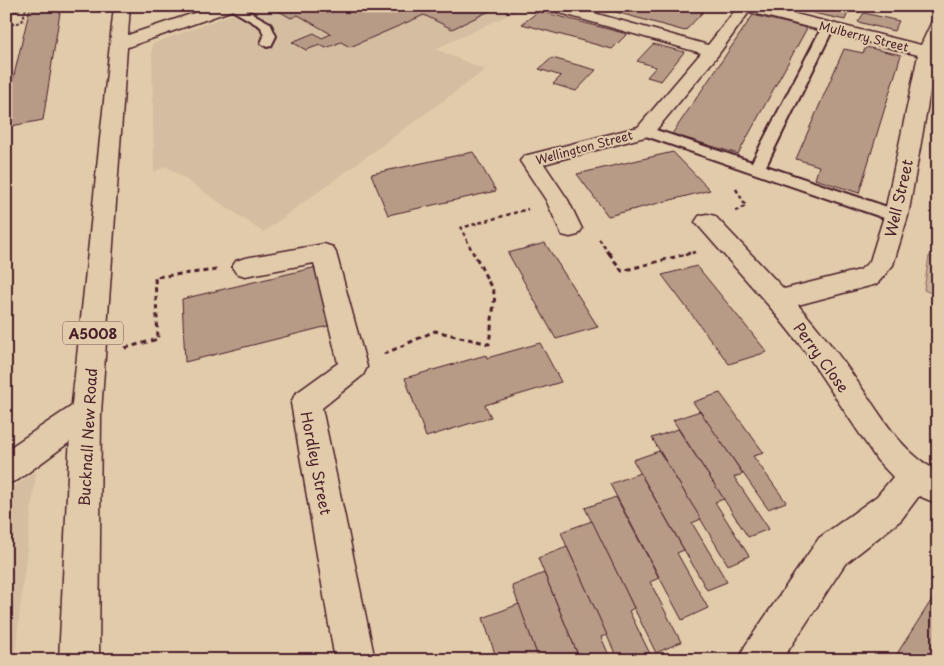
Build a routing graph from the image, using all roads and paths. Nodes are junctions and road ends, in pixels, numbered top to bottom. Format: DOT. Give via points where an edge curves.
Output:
graph roads {
  1 [pos="30,6"];
  2 [pos="122,6"];
  3 [pos="231,6"];
  4 [pos="744,6"];
  5 [pos="555,7"];
  6 [pos="938,24"];
  7 [pos="6,25"];
  8 [pos="828,27"];
  9 [pos="267,43"];
  10 [pos="119,44"];
  11 [pos="712,51"];
  12 [pos="927,52"];
  13 [pos="646,131"];
  14 [pos="715,154"];
  15 [pos="757,168"];
  16 [pos="557,200"];
  17 [pos="896,216"];
  18 [pos="707,222"];
  19 [pos="570,229"];
  20 [pos="728,244"];
  21 [pos="245,267"];
  22 [pos="779,300"];
  23 [pos="90,357"];
  24 [pos="354,367"];
  25 [pos="86,412"];
  26 [pos="6,469"];
  27 [pos="926,482"];
  28 [pos="79,660"];
  29 [pos="355,660"];
  30 [pos="759,660"];
  1 -- 7 [label="path" via="26,8 22,22"];
  2 -- 10 [label="street, Bucknall New Road / A5008"];
  3 -- 9 [label="lane" via="266,25 270,36"];
  3 -- 10 [label="street"];
  4 -- 8 [label="street, Mulberry Street"];
  4 -- 11 [label="street, Wellington Street"];
  5 -- 11 [label="street"];
  6 -- 12 [label="street, Well Street"];
  8 -- 12 [label="street, Mulberry Street"];
  8 -- 15 [label="lane"];
  10 -- 23 [label="street, Bucknall New Road / A5008"];
  11 -- 13 [label="street, Wellington Street"];
  12 -- 17 [label="street, Well Street"];
  13 -- 14 [label="lane"];
  13 -- 16 [label="street, Wellington Street" via="531,161"];
  14 -- 15 [label="lane"];
  14 -- 18 [label="path" via="746,206"];
  15 -- 17 [label="lane"];
  16 -- 19 [label="street, Wellington Street"];
  16 -- 24 [label="path" via="461,228 495,295 489,344 435,331"];
  17 -- 22 [label="street, Well Street" via="881,265 868,277"];
  18 -- 20 [label="street, Perry Close"];
  19 -- 20 [label="path" via="575,235 593,230 622,271"];
  20 -- 22 [label="street, Perry Close"];
  21 -- 23 [label="path" via="155,277 158,339"];
  21 -- 24 [label="street" via="324,253"];
  22 -- 27 [label="street, Perry Close" via="814,342 888,450"];
  23 -- 25 [label="street, Bucknall New Road / A5008"];
  24 -- 29 [label="street, Hordley Street" via="306,403"];
  25 -- 26 [label="street"];
  25 -- 28 [label="street, Bucknall New Road / A5008"];
  27 -- 30 [label="street" via="832,551"];
}
